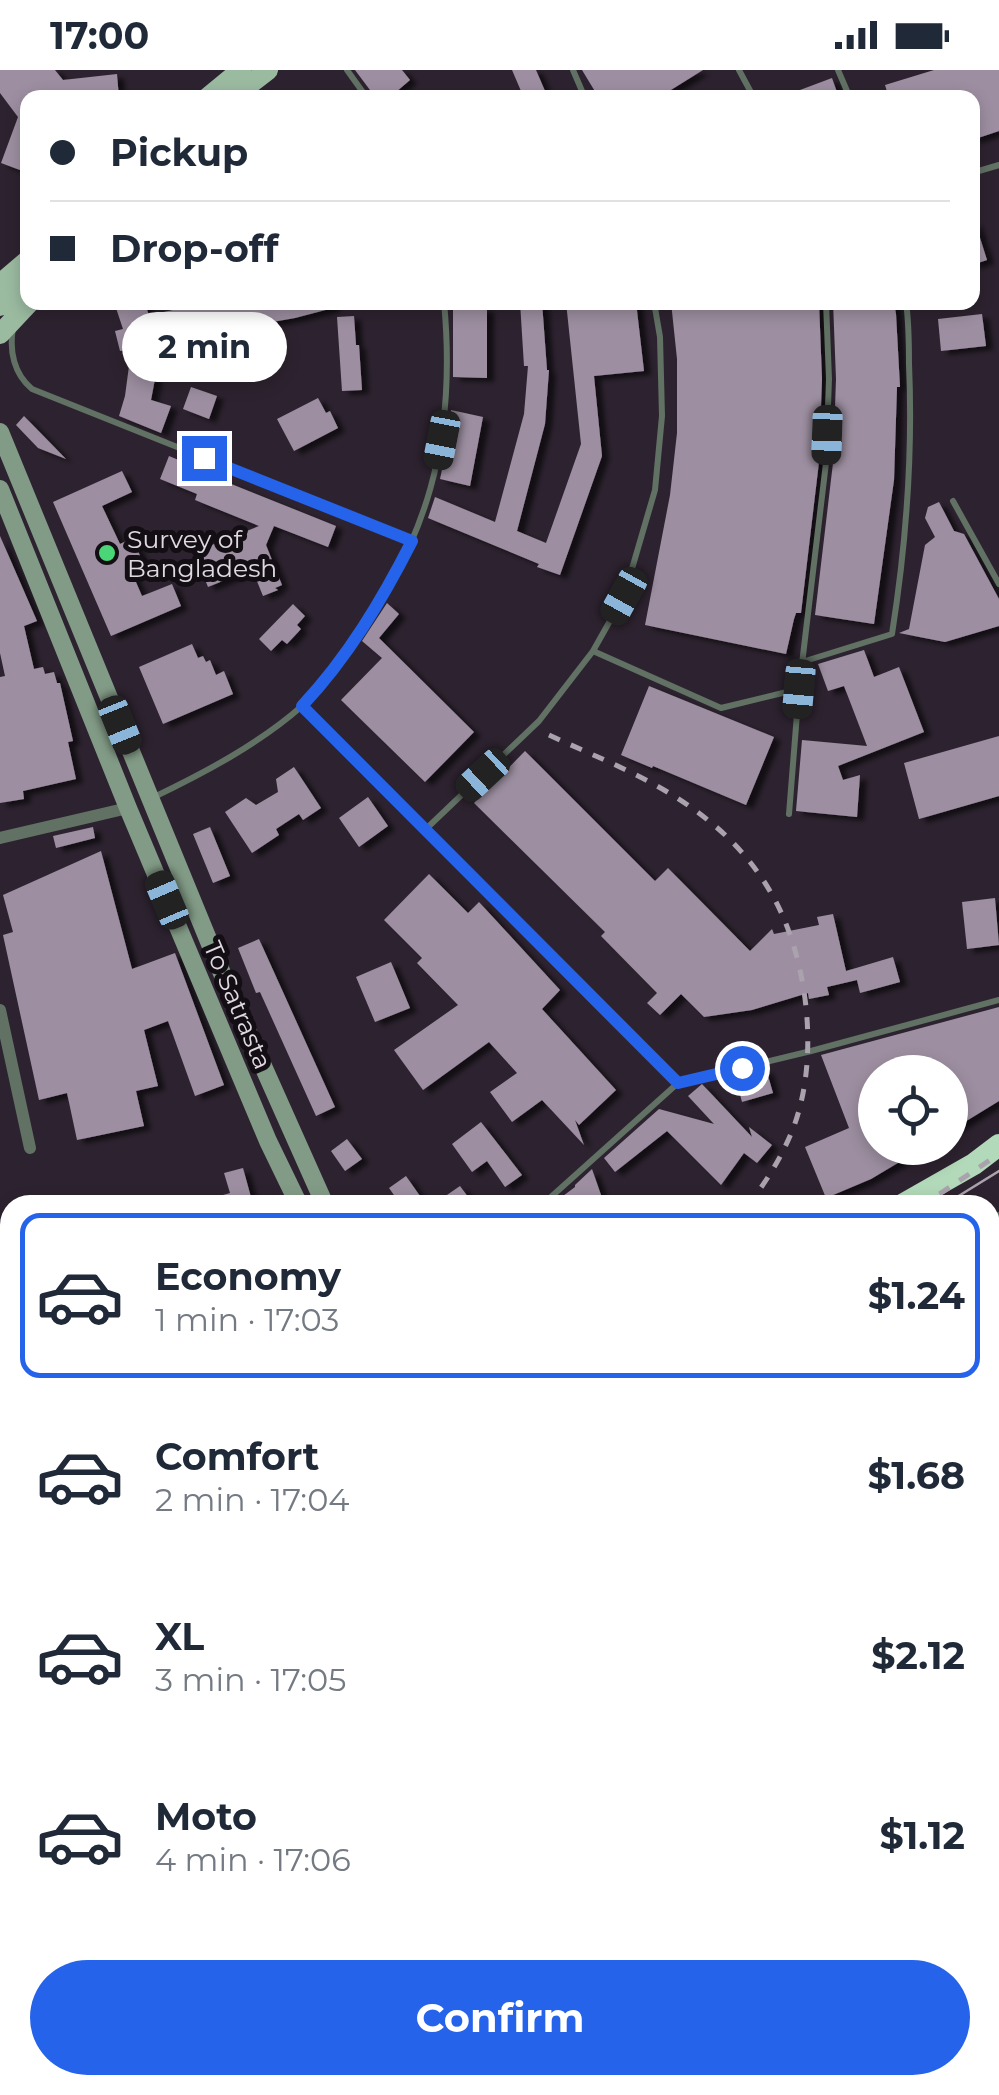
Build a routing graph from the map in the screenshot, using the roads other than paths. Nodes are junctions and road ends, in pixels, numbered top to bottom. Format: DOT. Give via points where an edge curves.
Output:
graph roads {
  1 [pos="220,70"];
  2 [pos="241,70"];
  3 [pos="268,70"];
  4 [pos="197,90"];
  5 [pos="217,90"];
  6 [pos="242,90"];
  7 [pos="18,270"];
  8 [pos="0,284"];
  9 [pos="444,310"];
  10 [pos="655,310"];
  11 [pos="826,310"];
  12 [pos="906,310"];
  13 [pos="9,316"];
  14 [pos="0,432"];
  15 [pos="0,489"];
  16 [pos="952,501"];
  17 [pos="412,541"];
  18 [pos="999,584"];
  19 [pos="593,651"];
  20 [pos="802,662"];
  21 [pos="799,689"];
  22 [pos="302,706"];
  23 [pos="150,799"];
  24 [pos="128,808"];
  25 [pos="789,814"];
  26 [pos="426,828"];
  27 [pos="0,838"];
  28 [pos="999,1000"];
  29 [pos="0,1010"];
  30 [pos="678,1083"];
  31 [pos="290,1130"];
  32 [pos="268,1141"];
  33 [pos="999,1145"];
  34 [pos="30,1148"];
  35 [pos="295,1195"];
  36 [pos="320,1195"];
  37 [pos="553,1195"];
  38 [pos="920,1195"];
  1 -- 4 [label="main road"];
  2 -- 5 [label="main road"];
  3 -- 6 [label="main road"];
  7 -- 8 [label="main road"];
  7 -- 13 [label="main road"];
  9 -- 17 [label="lane" via="447,405 436,473"];
  10 -- 19 [label="lane" via="662,416 655,490 624,596"];
  11 -- 20 [label="lane" via="826,463"];
  12 -- 20 [label="lane" via="910,458 892,634"];
  13 -- 17 [label="lane" via="18,374 32,389"];
  14 -- 23 [label="street"];
  15 -- 24 [label="street, To Satrasta"];
  16 -- 18 [label="lane"];
  17 -- 22 [label="lane" via="366,625"];
  19 -- 21 [label="lane" via="721,708"];
  19 -- 26 [label="lane" via="540,722"];
  20 -- 21 [label="lane"];
  21 -- 25 [label="lane"];
  22 -- 23 [label="lane" via="219,764"];
  22 -- 26 [label="lane"];
  23 -- 24 [label="street"];
  23 -- 31 [label="street"];
  24 -- 27 [label="street"];
  24 -- 32 [label="street, To Satrasta"];
  26 -- 30 [label="lane"];
  28 -- 30 [label="lane"];
  29 -- 34 [label="street"];
  30 -- 37 [label="lane"];
  31 -- 32 [label="street"];
  31 -- 36 [label="street"];
  32 -- 35 [label="street, To Satrasta"];
  33 -- 38 [label="highway"];
}
